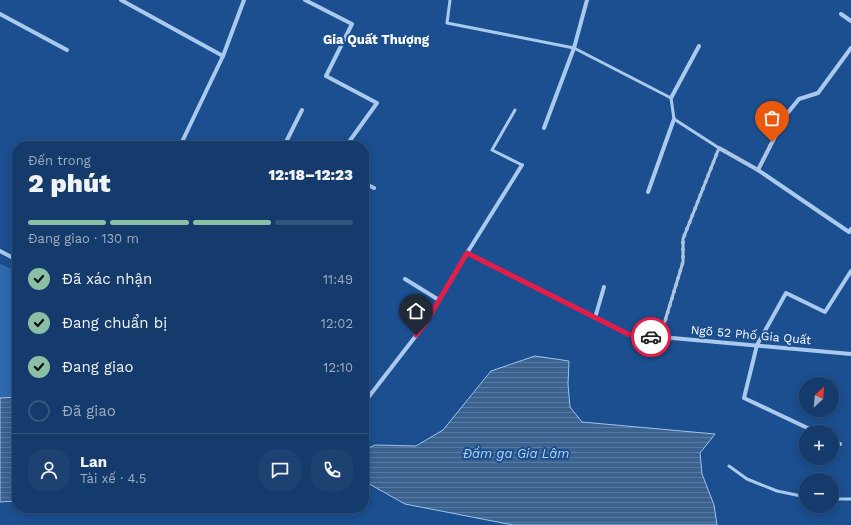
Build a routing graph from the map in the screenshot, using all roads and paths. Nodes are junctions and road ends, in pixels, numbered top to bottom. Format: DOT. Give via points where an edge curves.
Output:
graph roads {
  1 [pos="121,0"];
  2 [pos="244,0"];
  3 [pos="305,0"];
  4 [pos="318,0"];
  5 [pos="450,0"];
  6 [pos="586,0"];
  7 [pos="317,6"];
  8 [pos="0,14"];
  9 [pos="841,14"];
  10 [pos="851,21"];
  11 [pos="699,46"];
  12 [pos="574,48"];
  13 [pos="851,48"];
  14 [pos="67,50"];
  15 [pos="223,56"];
  16 [pos="671,98"];
  17 [pos="302,110"];
  18 [pos="515,110"];
  19 [pos="674,119"];
  20 [pos="544,128"];
  21 [pos="182,141"];
  22 [pos="286,141"];
  23 [pos="350,141"];
  24 [pos="719,148"];
  25 [pos="522,165"];
  26 [pos="758,170"];
  27 [pos="369,186"];
  28 [pos="374,188"];
  29 [pos="648,192"];
  30 [pos="851,229"];
  31 [pos="0,251"];
  32 [pos="467,253"];
  33 [pos="12,257"];
  34 [pos="851,270"];
  35 [pos="405,279"];
  36 [pos="604,287"];
  37 [pos="439,300"];
  38 [pos="595,318"];
  39 [pos="660,338"];
  40 [pos="757,345"];
  41 [pos="851,354"];
  42 [pos="369,397"];
  43 [pos="801,425"];
  44 [pos="729,466"];
  45 [pos="799,496"];
  46 [pos="839,499"];
  47 [pos="851,499"];
  1 -- 15 [label="street"];
  2 -- 15 [label="street"];
  3 -- 7 [label="street"];
  4 -- 7 [label="street"];
  5 -- 12 [label="lane" via="447,23"];
  6 -- 12 [label="street"];
  7 -- 23 [label="street" via="352,24 326,76 377,103"];
  8 -- 14 [label="street"];
  9 -- 10 [label="street"];
  11 -- 16 [label="street"];
  12 -- 16 [label="lane"];
  12 -- 20 [label="street"];
  13 -- 26 [label="street" via="818,94 799,99 786,115"];
  15 -- 21 [label="street"];
  16 -- 19 [label="lane"];
  17 -- 22 [label="street"];
  18 -- 25 [label="lane" via="492,150"];
  19 -- 24 [label="lane"];
  19 -- 29 [label="street"];
  24 -- 26 [label="street"];
  24 -- 39 [label="lane" via="683,239 683,262"];
  25 -- 32 [label="street"];
  26 -- 30 [label="street" via="850,232"];
  27 -- 28 [label="street"];
  31 -- 33 [label="street"];
  32 -- 37 [label="street"];
  32 -- 38 [label="street, Ngõ 52 Phố Gia Quất"];
  34 -- 40 [label="street" via="825,312 786,293"];
  35 -- 37 [label="street"];
  36 -- 38 [label="street"];
  37 -- 42 [label="street" via="425,324"];
  38 -- 39 [label="street, Ngõ 52 Phố Gia Quất" via="628,334"];
  39 -- 40 [label="street, Ngõ 52 Phố Gia Quất"];
  40 -- 41 [label="street, Ngõ 52 Phố Gia Quất"];
  40 -- 43 [label="street" via="744,398"];
  44 -- 45 [label="lane" via="747,479 777,491"];
  46 -- 47 [label="lane"];
}
